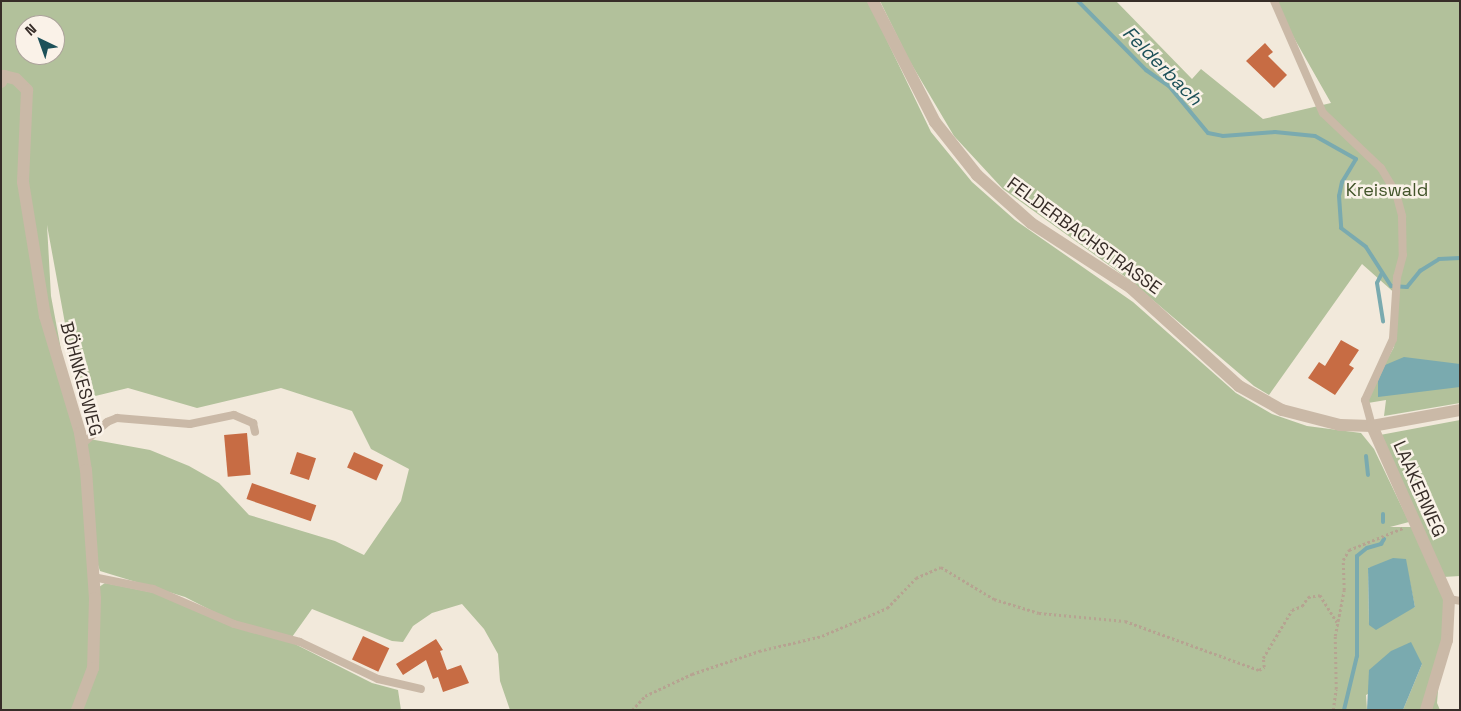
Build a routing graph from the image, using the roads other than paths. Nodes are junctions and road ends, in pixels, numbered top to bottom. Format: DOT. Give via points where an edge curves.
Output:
graph roads {
  1 [pos="873,1"];
  2 [pos="1274,1"];
  3 [pos="1,82"];
  4 [pos="1460,410"];
  5 [pos="1372,426"];
  6 [pos="254,432"];
  7 [pos="81,445"];
  8 [pos="93,577"];
  9 [pos="1455,600"];
  10 [pos="421,690"];
  11 [pos="77,710"];
  12 [pos="1426,710"];
  1 -- 5 [label="street, FELDERBACHSTRASSE" via="934,122 955,150 1011,208 1130,288 1239,386 1259,400 1309,420"];
  2 -- 5 [label="lane" via="1323,113 1380,168 1396,194 1402,216 1403,255 1397,278 1390,348 1369,385 1365,400"];
  3 -- 7 [label="street, BÖHNKESWEG" via="4,76 16,79 27,90 23,182 45,316"];
  4 -- 5 [label="street, FELDERBACHSTRASSE"];
  5 -- 9 [label="street, LAAKERWEG" via="1414,524"];
  6 -- 7 [label="lane" via="253,423 234,415 190,424 117,418 107,422"];
  7 -- 8 [label="street, BÖHNKESWEG" via="86,470"];
  8 -- 10 [label="lane" via="153,589 234,624 300,642 378,679"];
  8 -- 11 [label="street, BÖHNKESWEG" via="93,668"];
  9 -- 12 [label="street, LAAKERWEG"];
}
